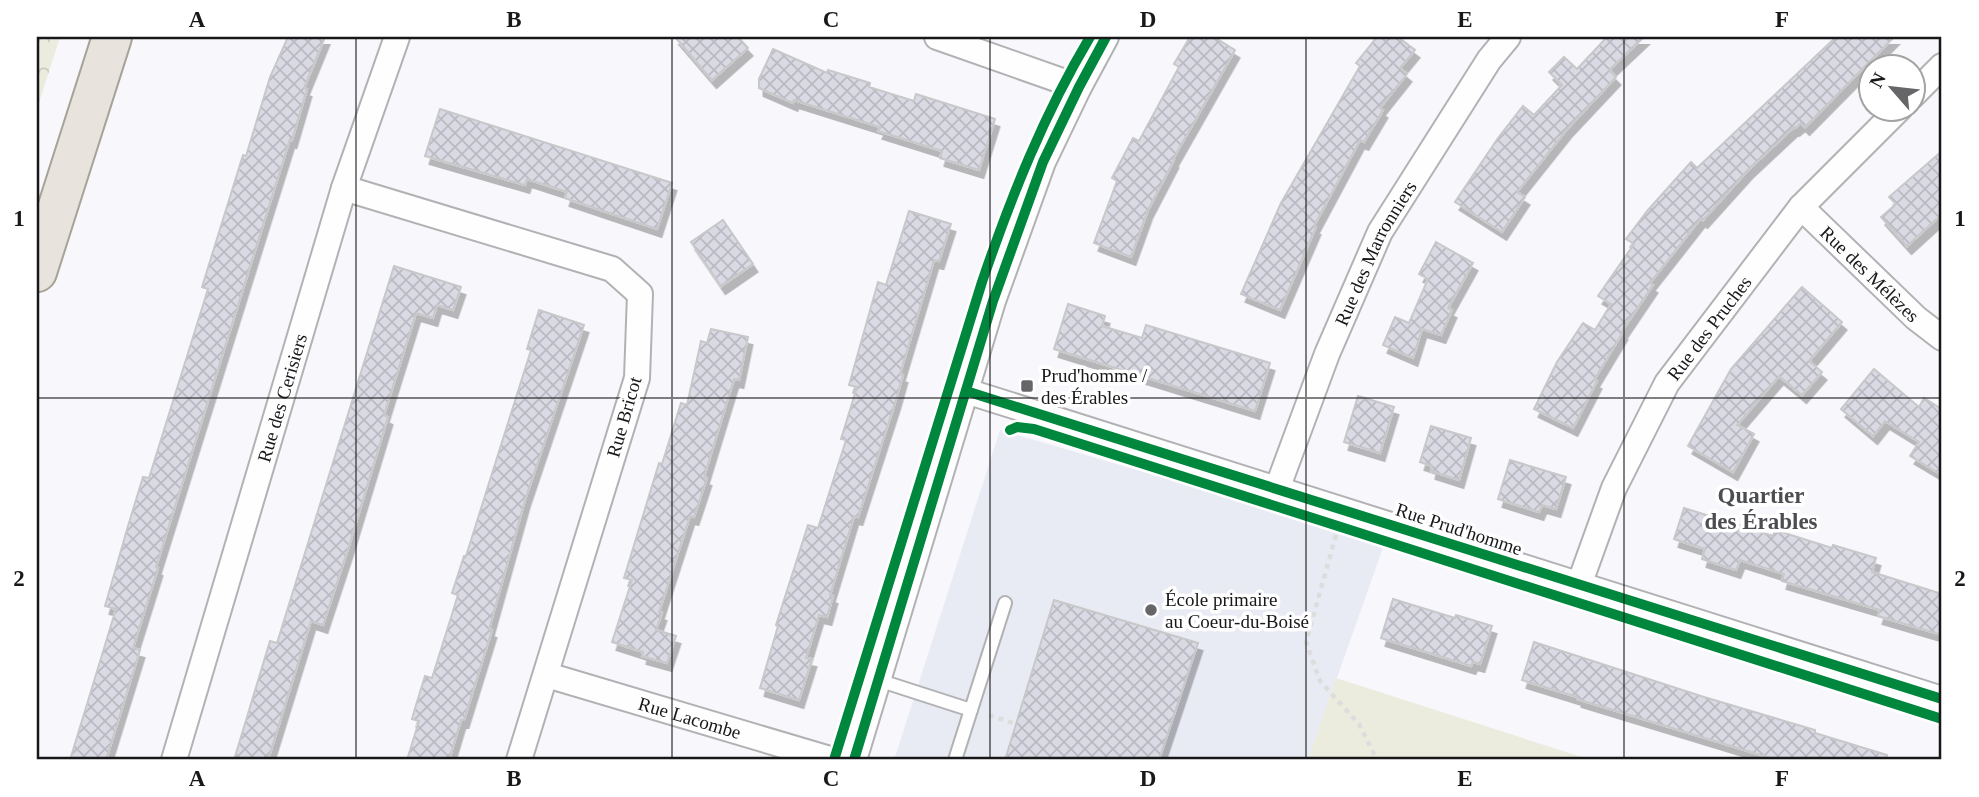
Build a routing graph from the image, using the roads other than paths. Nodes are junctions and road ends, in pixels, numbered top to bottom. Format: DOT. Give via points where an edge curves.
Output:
graph roads {
  1 [pos="112,37"];
  2 [pos="397,37"];
  3 [pos="937,37"];
  4 [pos="1106,37"];
  5 [pos="1508,37"];
  6 [pos="1942,66"];
  7 [pos="1926,83"];
  8 [pos="1079,86"];
  9 [pos="1886,122"];
  10 [pos="344,188"];
  11 [pos="1801,207"];
  12 [pos="37,272"];
  13 [pos="1942,338"];
  14 [pos="966,391"];
  15 [pos="1277,489"];
  16 [pos="1579,585"];
  17 [pos="1005,603"];
  18 [pos="547,675"];
  19 [pos="878,680"];
  20 [pos="1942,699"];
  21 [pos="971,710"];
  22 [pos="174,760"];
  23 [pos="519,760"];
  24 [pos="833,760"];
  25 [pos="854,760"];
  26 [pos="955,760"];
  1 -- 12 [label="main road"];
  2 -- 10 [label="street, Rue des Cerisiers"];
  3 -- 8 [label="street"];
  4 -- 8 [label="street"];
  5 -- 15 [label="street, Rue des Marronniers" via="1380,232 1327,354"];
  6 -- 7 [label="street"];
  8 -- 14 [label="street" via="1020,223"];
  9 -- 11 [label="street, Rue des Pruches"];
  10 -- 18 [label="street, Rue Bricot" via="612,270 640,295 637,378"];
  10 -- 22 [label="street, Rue des Cerisiers"];
  11 -- 13 [label="street, Rue des Mélèzes"];
  11 -- 16 [label="street, Rue des Pruches" via="1667,383 1614,488"];
  14 -- 15 [label="street, Rue Prud'homme"];
  14 -- 19 [label="street"];
  15 -- 16 [label="street, Rue Prud'homme"];
  16 -- 20 [label="street, Rue Prud'homme"];
  17 -- 21 [label="lane"];
  18 -- 23 [label="street, Rue Bricot"];
  18 -- 24 [label="street, Rue Lacombe"];
  19 -- 21 [label="lane"];
  19 -- 25 [label="street"];
  21 -- 26 [label="lane"];
}
